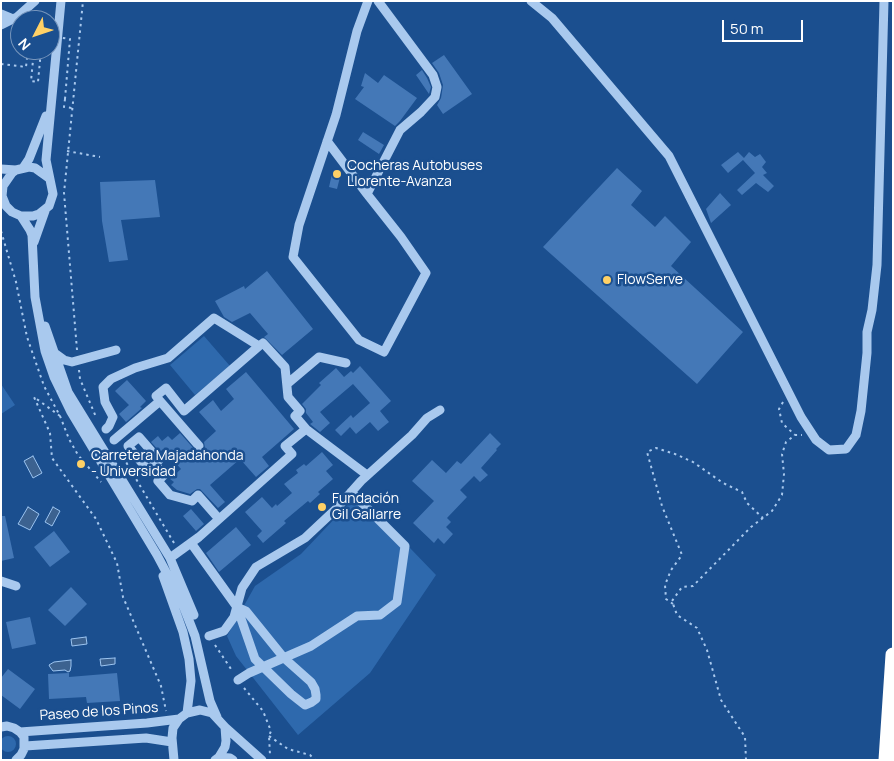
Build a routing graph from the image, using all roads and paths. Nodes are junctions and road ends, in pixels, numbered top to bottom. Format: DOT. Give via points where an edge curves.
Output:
graph roads {
  1 [pos="35,1"];
  2 [pos="60,1"];
  3 [pos="83,1"];
  4 [pos="368,1"];
  5 [pos="378,1"];
  6 [pos="531,1"];
  7 [pos="884,1"];
  8 [pos="26,10"];
  9 [pos="60,38"];
  10 [pos="27,60"];
  11 [pos="33,60"];
  12 [pos="40,60"];
  13 [pos="1,64"];
  14 [pos="50,106"];
  15 [pos="72,108"];
  16 [pos="327,141"];
  17 [pos="67,151"];
  18 [pos="100,157"];
  19 [pos="1,169"];
  20 [pos="19,169"];
  21 [pos="49,178"];
  22 [pos="2,191"];
  23 [pos="367,194"];
  24 [pos="5,209"];
  25 [pos="44,211"];
  26 [pos="21,216"];
  27 [pos="33,248"];
  28 [pos="35,297"];
  29 [pos="259,346"];
  30 [pos="116,350"];
  31 [pos="53,352"];
  32 [pos="75,361"];
  33 [pos="346,363"];
  34 [pos="62,379"];
  35 [pos="287,384"];
  36 [pos="788,393"];
  37 [pos="160,401"];
  38 [pos="440,410"];
  39 [pos="186,412"];
  40 [pos="60,416"];
  41 [pos="174,420"];
  42 [pos="106,429"];
  43 [pos="306,429"];
  44 [pos="812,434"];
  45 [pos="795,435"];
  46 [pos="114,440"];
  47 [pos="199,446"];
  48 [pos="154,464"];
  49 [pos="367,475"];
  50 [pos="351,492"];
  51 [pos="763,518"];
  52 [pos="219,519"];
  53 [pos="146,537"];
  54 [pos="191,543"];
  55 [pos="174,555"];
  56 [pos="1,581"];
  57 [pos="16,586"];
  58 [pos="674,605"];
  59 [pos="237,607"];
  60 [pos="209,636"];
  61 [pos="893,655"];
  62 [pos="200,656"];
  63 [pos="284,658"];
  64 [pos="262,668"];
  65 [pos="238,680"];
  66 [pos="187,713"];
  67 [pos="217,717"];
  68 [pos="179,719"];
  69 [pos="168,720"];
  70 [pos="2,726"];
  71 [pos="225,727"];
  72 [pos="20,732"];
  73 [pos="269,736"];
  74 [pos="173,745"];
  75 [pos="25,746"];
  76 [pos="216,758"];
  77 [pos="16,760"];
  78 [pos="174,760"];
  79 [pos="183,760"];
  80 [pos="233,760"];
  81 [pos="262,760"];
  82 [pos="271,760"];
  83 [pos="315,760"];
  84 [pos="746,760"];
  85 [pos="886,760"];
  1 -- 8 [label="street"];
  2 -- 14 [label="street"];
  3 -- 15 [label="path"];
  4 -- 16 [label="street"];
  5 -- 23 [label="street" via="433,75 437,86 435,97 400,130"];
  6 -- 36 [label="street" via="552,18 670,156"];
  7 -- 44 [label="street" via="877,265 861,411 856,434 846,449 829,450"];
  9 -- 15 [label="path, bridge" via="70,39 64,107"];
  10 -- 13 [label="path" via="26,67"];
  11 -- 12 [label="path" via="31,81 38,82"];
  14 -- 20 [label="street" via="29,159"];
  14 -- 21 [label="street" via="46,160"];
  15 -- 17 [label="path"];
  16 -- 23 [label="street"];
  16 -- 23 [label="street" via="299,225 293,256 358,340 384,352 426,273"];
  17 -- 18 [label="path"];
  17 -- 32 [label="path" via="64,193"];
  19 -- 20 [label="street"];
  20 -- 21 [label="street" via="35,168"];
  20 -- 22 [label="street" via="12,173"];
  21 -- 25 [label="street" via="53,194"];
  22 -- 24 [label="street"];
  24 -- 26 [label="street"];
  25 -- 26 [label="street" via="33,216"];
  25 -- 27 [label="street"];
  26 -- 27 [label="street" via="30,230"];
  27 -- 28 [label="street"];
  28 -- 31 [label="street"];
  28 -- 53 [label="street" via="45,351 60,392"];
  29 -- 35 [label="street" via="263,343 286,367"];
  29 -- 39 [label="street"];
  29 -- 42 [label="street" via="214,318 168,358 111,378 103,387 105,402 113,417"];
  30 -- 32 [label="street"];
  31 -- 32 [label="street" via="64,360"];
  31 -- 34 [label="street"];
  32 -- 34 [label="street" via="66,367"];
  32 -- 42 [label="path" via="98,423"];
  33 -- 35 [label="street" via="319,357"];
  34 -- 55 [label="street"];
  35 -- 43 [label="street" via="288,397 300,412 295,416"];
  36 -- 44 [label="street"];
  36 -- 45 [label="path" via="779,409 782,423"];
  37 -- 39 [label="street" via="156,396 166,388"];
  37 -- 41 [label="street"];
  37 -- 46 [label="street"];
  38 -- 49 [label="street" via="427,418"];
  39 -- 41 [label="street"];
  40 -- 69 [label="path" via="34,397 50,433 52,458 96,519 117,563 122,597 161,686"];
  41 -- 47 [label="street"];
  43 -- 49 [label="street"];
  43 -- 52 [label="street" via="285,446 292,454"];
  44 -- 45 [label="path"];
  45 -- 51 [label="path" via="786,442 782,454 782,495"];
  46 -- 55 [label="path" via="172,539"];
  48 -- 52 [label="street" via="164,475 158,481 170,495 192,501 198,495"];
  49 -- 50 [label="street"];
  50 -- 59 [label="street" via="305,538 256,566 242,588"];
  50 -- 63 [label="street" via="405,546 397,602 380,614 357,616 311,646"];
  51 -- 58 [label="path" via="693,586 682,587 672,601"];
  51 -- 58 [label="path" via="747,503 742,492 723,484 693,462 656,448 648,452 662,506 682,555 665,585 666,599"];
  52 -- 54 [label="street"];
  53 -- 62 [label="street" via="181,600"];
  53 -- 66 [label="street" via="186,642 191,681"];
  54 -- 55 [label="street"];
  54 -- 59 [label="street"];
  55 -- 62 [label="street" via="201,639"];
  56 -- 57 [label="street"];
  58 -- 84 [label="path" via="677,615 697,628 707,650 720,700 745,737"];
  59 -- 60 [label="street" via="224,631"];
  59 -- 63 [label="street" via="246,610"];
  59 -- 64 [label="street" via="255,660"];
  60 -- 65 [label="path"];
  61 -- 85 [label="highway"];
  62 -- 67 [label="street"];
  63 -- 64 [label="street"];
  63 -- 64 [label="street" via="315,689 316,699 312,702 305,705"];
  64 -- 65 [label="street"];
  65 -- 73 [label="path" via="263,711 271,731"];
  66 -- 67 [label="street" via="206,711"];
  66 -- 68 [label="street"];
  67 -- 71 [label="street"];
  68 -- 69 [label="street, Paseo de los Pinos"];
  68 -- 74 [label="street" via="173,728"];
  69 -- 72 [label="street, Paseo de los Pinos"];
  70 -- 72 [label="street"];
  71 -- 76 [label="street" via="225,747"];
  71 -- 81 [label="street"];
  72 -- 75 [label="street"];
  73 -- 82 [label="path"];
  73 -- 83 [label="path" via="288,749 310,755"];
  74 -- 75 [label="street, Paseo de los Pinos" via="146,738"];
  74 -- 78 [label="street"];
  74 -- 79 [label="street"];
  75 -- 77 [label="street"];
  76 -- 80 [label="street"];
}
